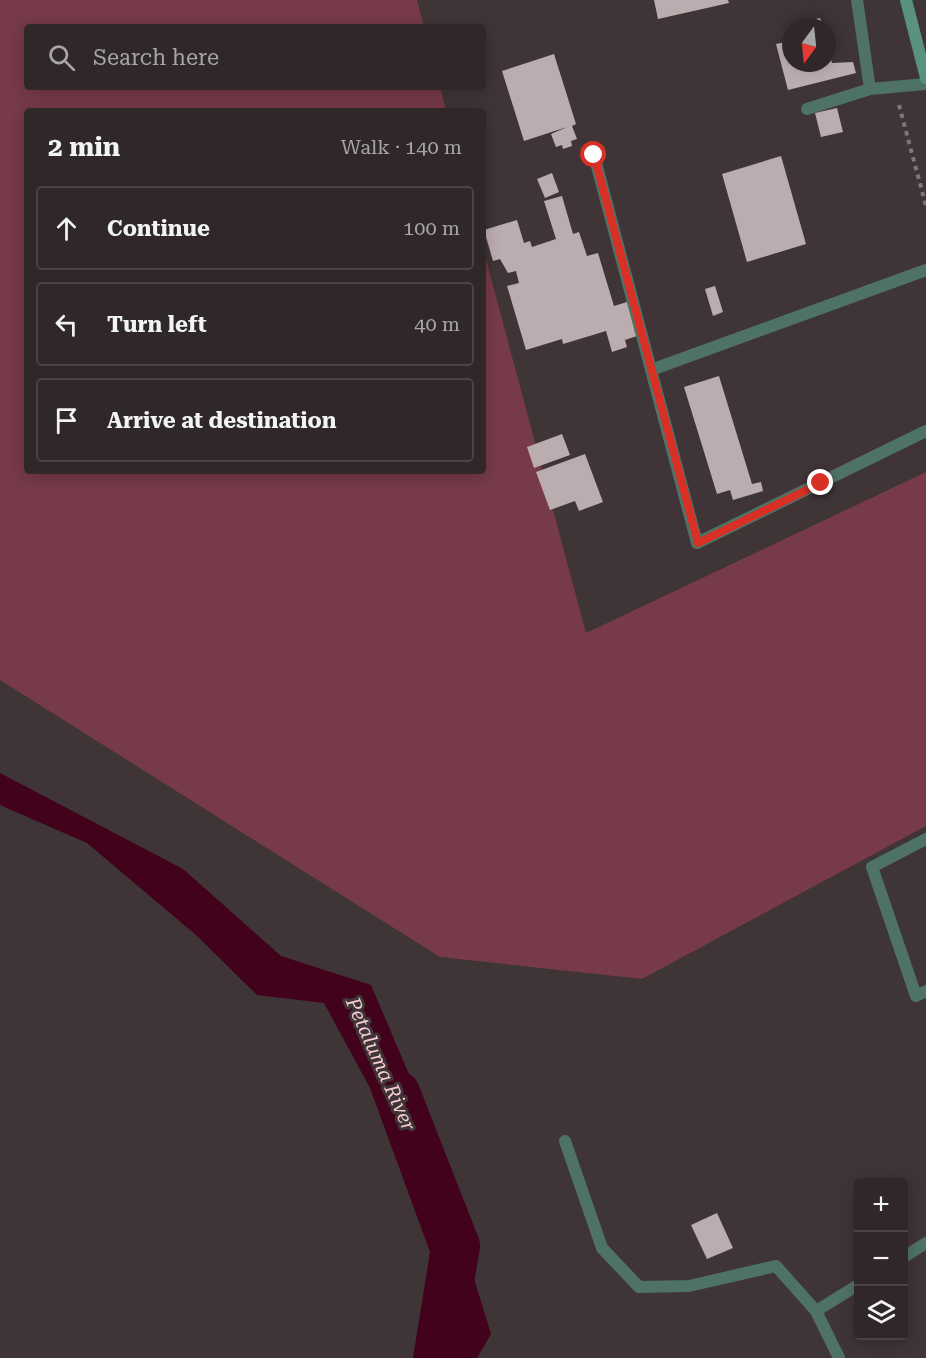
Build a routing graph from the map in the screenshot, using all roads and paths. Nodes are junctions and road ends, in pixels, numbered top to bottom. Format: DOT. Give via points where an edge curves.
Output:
graph roads {
  1 [pos="857,0"];
  2 [pos="906,0"];
  3 [pos="926,78"];
  4 [pos="926,84"];
  5 [pos="870,89"];
  6 [pos="807,109"];
  7 [pos="594,155"];
  8 [pos="926,270"];
  9 [pos="651,370"];
  10 [pos="926,431"];
  11 [pos="926,839"];
  12 [pos="926,991"];
  13 [pos="565,1141"];
  14 [pos="926,1243"];
  15 [pos="908,1254"];
  16 [pos="856,1286"];
  17 [pos="816,1311"];
  18 [pos="839,1358"];
  1 -- 5 [label="lane"];
  2 -- 3 [label="main road"];
  4 -- 5 [label="lane"];
  5 -- 6 [label="lane"];
  7 -- 9 [label="lane"];
  8 -- 9 [label="lane"];
  9 -- 10 [label="lane" via="698,543"];
  11 -- 12 [label="lane" via="872,867 916,996"];
  13 -- 17 [label="lane" via="602,1248 639,1287 689,1286 776,1266"];
  14 -- 15 [label="lane"];
  16 -- 17 [label="lane"];
  17 -- 18 [label="lane"];
}
